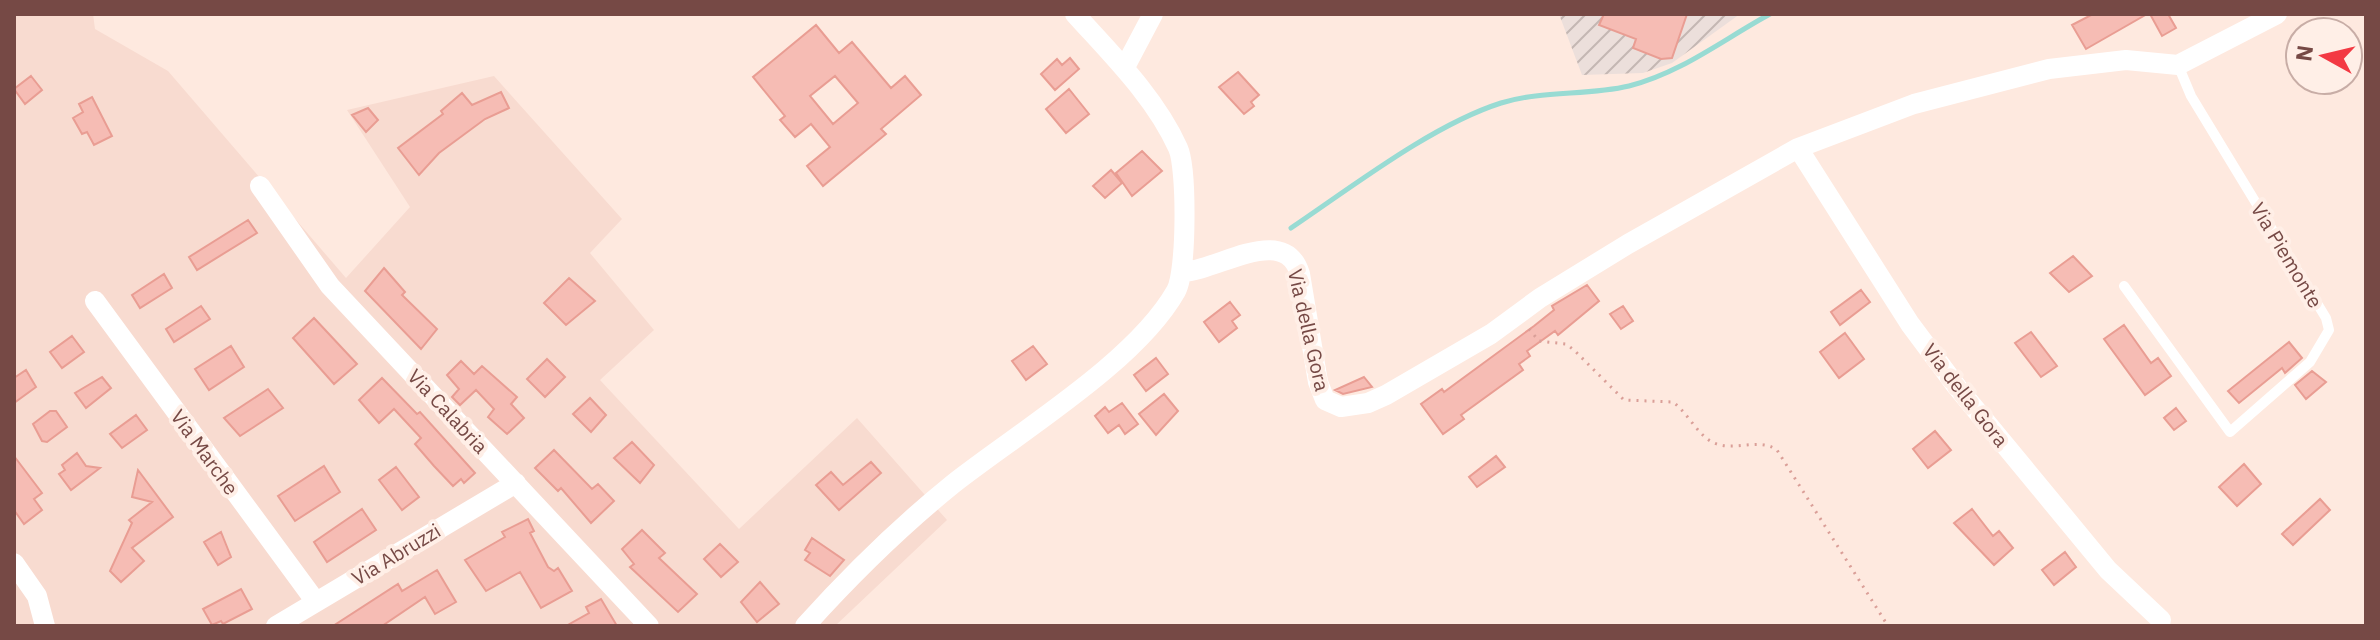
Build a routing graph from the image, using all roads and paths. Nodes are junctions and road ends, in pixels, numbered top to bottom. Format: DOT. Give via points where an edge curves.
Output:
graph roads {
  1 [pos="1075,14"];
  2 [pos="1153,14"];
  3 [pos="2277,14"];
  4 [pos="2178,65"];
  5 [pos="1125,67"];
  6 [pos="1798,148"];
  7 [pos="260,186"];
  8 [pos="1182,272"];
  9 [pos="2124,286"];
  10 [pos="95,301"];
  11 [pos="1519,314"];
  12 [pos="516,483"];
  13 [pos="14,563"];
  14 [pos="316,602"];
  15 [pos="2161,620"];
  16 [pos="45,626"];
  17 [pos="276,626"];
  18 [pos="649,626"];
  19 [pos="805,626"];
  20 [pos="1888,626"];
  1 -- 5 [label="street"];
  2 -- 5 [label="street"];
  3 -- 4 [label="street"];
  4 -- 6 [label="street, Via della Gora" via="2126,60 2049,69 1914,104"];
  4 -- 9 [label="lane, Via Piemonte" via="2191,96 2329,330 2310,362 2230,432"];
  5 -- 8 [label="street" via="1180,150 1186,243"];
  6 -- 11 [label="street, Via della Gora" via="1628,244"];
  6 -- 15 [label="street, Via della Gora" via="1910,324 1957,387 2108,570"];
  7 -- 12 [label="street, Via Calabria" via="330,286"];
  8 -- 11 [label="street, Via della Gora" via="1200,271 1262,249 1284,251 1300,274 1318,382 1325,400 1341,407 1386,395"];
  8 -- 19 [label="street" via="1174,295 1126,352 950,486"];
  10 -- 14 [label="street, Via Marche"];
  11 -- 20 [label="path" via="1539,341 1566,344 1624,400 1673,402 1717,444 1760,444 1777,450"];
  12 -- 14 [label="street, Via Abruzzi"];
  12 -- 18 [label="street, Via Calabria"];
  13 -- 16 [label="street" via="37,596"];
  14 -- 17 [label="street, Via Abruzzi"];
}
